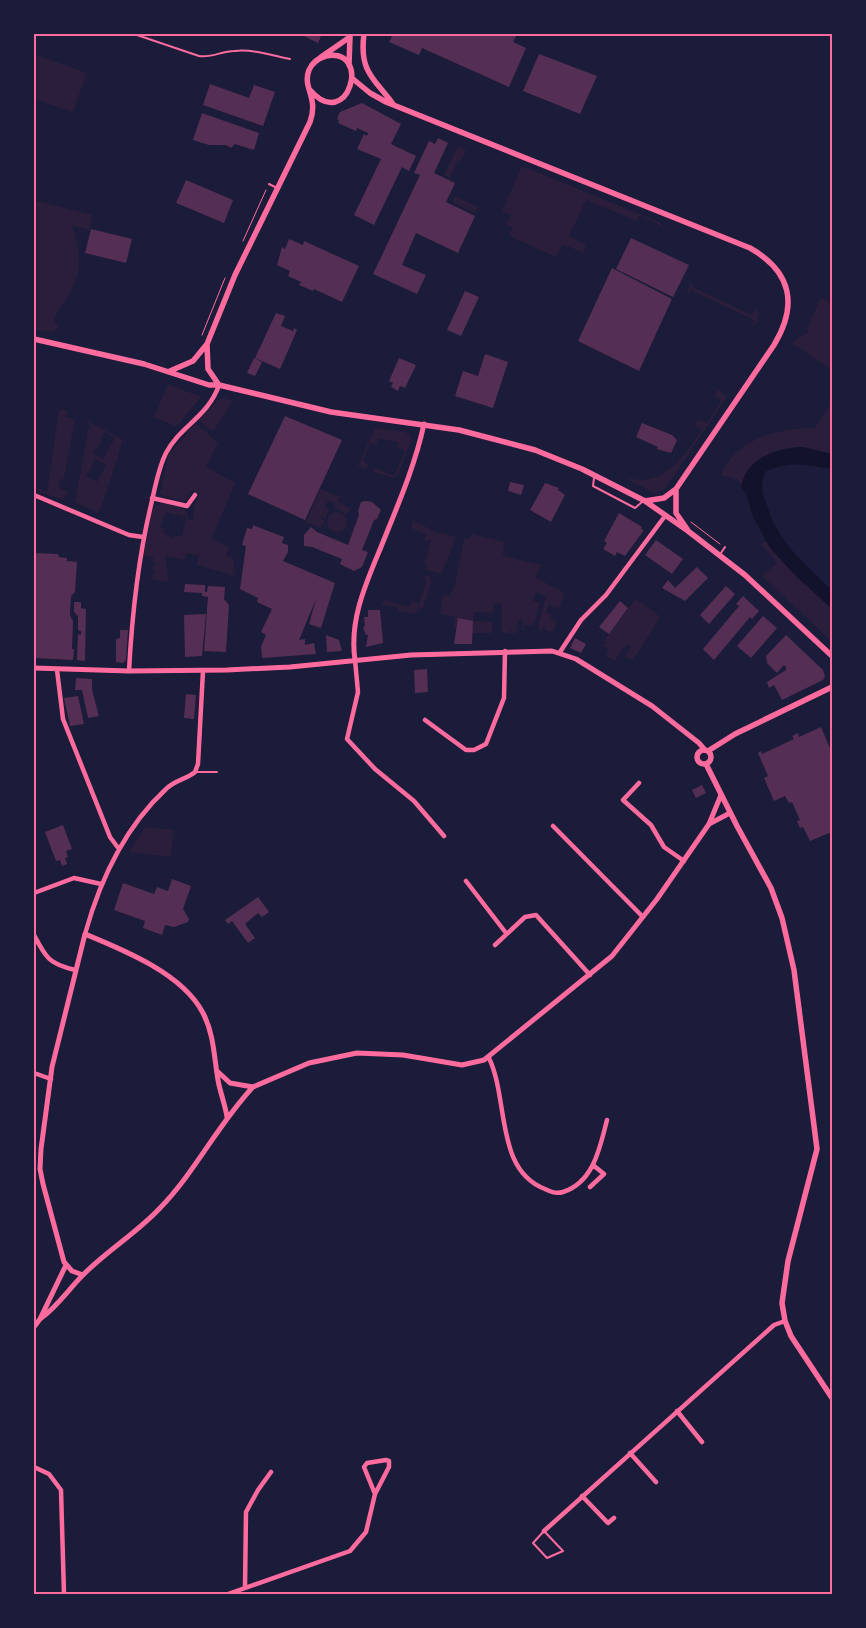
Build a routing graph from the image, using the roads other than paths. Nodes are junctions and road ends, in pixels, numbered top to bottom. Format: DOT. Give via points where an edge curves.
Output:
graph roads {
  1 [pos="134,34"];
  2 [pos="364,34"];
  3 [pos="351,35"];
  4 [pos="320,58"];
  5 [pos="290,59"];
  6 [pos="348,65"];
  7 [pos="353,79"];
  8 [pos="310,90"];
  9 [pos="393,104"];
  10 [pos="268,184"];
  11 [pos="277,188"];
  12 [pos="34,339"];
  13 [pos="207,344"];
  14 [pos="170,371"];
  15 [pos="219,385"];
  16 [pos="424,424"];
  17 [pos="595,475"];
  18 [pos="676,489"];
  19 [pos="34,495"];
  20 [pos="195,495"];
  21 [pos="152,498"];
  22 [pos="645,501"];
  23 [pos="664,516"];
  24 [pos="688,531"];
  25 [pos="143,537"];
  26 [pos="725,547"];
  27 [pos="720,555"];
  28 [pos="505,651"];
  29 [pos="560,652"];
  30 [pos="832,656"];
  31 [pos="355,660"];
  32 [pos="34,668"];
  33 [pos="57,670"];
  34 [pos="129,671"];
  35 [pos="203,671"];
  36 [pos="832,687"];
  37 [pos="425,720"];
  38 [pos="706,751"];
  39 [pos="706,764"];
  40 [pos="195,772"];
  41 [pos="217,772"];
  42 [pos="639,783"];
  43 [pos="721,795"];
  44 [pos="730,812"];
  45 [pos="709,824"];
  46 [pos="553,826"];
  47 [pos="444,836"];
  48 [pos="119,849"];
  49 [pos="684,860"];
  50 [pos="466,880"];
  51 [pos="101,884"];
  52 [pos="34,893"];
  53 [pos="643,917"];
  54 [pos="85,934"];
  55 [pos="506,934"];
  56 [pos="34,935"];
  57 [pos="495,945"];
  58 [pos="75,970"];
  59 [pos="590,975"];
  60 [pos="489,1058"];
  61 [pos="217,1071"];
  62 [pos="34,1073"];
  63 [pos="51,1079"];
  64 [pos="253,1087"];
  65 [pos="227,1117"];
  66 [pos="607,1120"];
  67 [pos="593,1165"];
  68 [pos="590,1187"];
  69 [pos="66,1264"];
  70 [pos="83,1275"];
  71 [pos="40,1319"];
  72 [pos="785,1321"];
  73 [pos="34,1327"];
  74 [pos="832,1398"];
  75 [pos="677,1411"];
  76 [pos="702,1442"];
  77 [pos="630,1454"];
  78 [pos="34,1467"];
  79 [pos="272,1472"];
  80 [pos="656,1482"];
  81 [pos="375,1494"];
  82 [pos="582,1496"];
  83 [pos="614,1518"];
  84 [pos="544,1531"];
  85 [pos="245,1588"];
  86 [pos="64,1594"];
  87 [pos="228,1594"];
  1 -- 5 [label="lane" via="199,56 236,50"];
  2 -- 9 [label="main road" via="368,72"];
  3 -- 4 [label="main road"];
  3 -- 6 [label="main road"];
  4 -- 6 [label="main road" via="337,57"];
  4 -- 8 [label="main road" via="309,70 307,83"];
  6 -- 7 [label="main road"];
  7 -- 8 [label="main road" via="348,94 337,100 324,101"];
  7 -- 9 [label="main road" via="370,94"];
  8 -- 11 [label="main road" via="314,101 313,114"];
  9 -- 18 [label="main road" via="750,248 776,269 787,293 786,323 774,346"];
  10 -- 11 [label="lane"];
  11 -- 13 [label="main road" via="235,275"];
  12 -- 14 [label="main road"];
  13 -- 14 [label="main road" via="193,361"];
  13 -- 15 [label="main road" via="208,369"];
  14 -- 15 [label="main road" via="209,385"];
  15 -- 16 [label="main road" via="330,412"];
  15 -- 21 [label="street" via="211,404 176,438 166,453"];
  16 -- 17 [label="main road" via="528,448"];
  16 -- 31 [label="street" via="358,611 353,642"];
  17 -- 22 [label="main road"];
  17 -- 22 [label="lane" via="593,486 635,508"];
  18 -- 22 [label="main road" via="664,498"];
  18 -- 24 [label="main road" via="676,513"];
  19 -- 25 [label="street" via="129,535"];
  20 -- 21 [label="street" via="187,506"];
  21 -- 25 [label="street"];
  22 -- 23 [label="main road"];
  23 -- 24 [label="main road"];
  23 -- 29 [label="street" via="606,595 581,620"];
  24 -- 27 [label="main road"];
  25 -- 34 [label="street"];
  26 -- 27 [label="lane"];
  27 -- 30 [label="main road"];
  28 -- 29 [label="street"];
  28 -- 31 [label="street"];
  28 -- 37 [label="street" via="504,698 486,744 466,750"];
  29 -- 38 [label="street" via="652,706"];
  31 -- 35 [label="street"];
  31 -- 47 [label="street" via="358,692 347,739 414,801"];
  32 -- 33 [label="street"];
  33 -- 34 [label="street"];
  33 -- 48 [label="street" via="63,718 110,837"];
  34 -- 35 [label="street"];
  35 -- 40 [label="street"];
  36 -- 38 [label="main road"];
  38 -- 39 [label="main road" via="711,759"];
  38 -- 39 [label="main road" via="700,751 697,757 700,763"];
  39 -- 43 [label="main road"];
  40 -- 41 [label="lane"];
  40 -- 48 [label="street" via="177,780 161,793"];
  42 -- 49 [label="street" via="623,800 650,825 664,847"];
  43 -- 44 [label="main road"];
  43 -- 45 [label="street"];
  44 -- 45 [label="street"];
  44 -- 72 [label="main road" via="771,888 782,918 798,993 817,1134 815,1162 795,1230 783,1288"];
  45 -- 49 [label="street"];
  46 -- 53 [label="street"];
  48 -- 51 [label="street"];
  49 -- 53 [label="street"];
  50 -- 55 [label="street"];
  51 -- 52 [label="street" via="74,878"];
  51 -- 54 [label="street"];
  53 -- 59 [label="street" via="612,956"];
  54 -- 58 [label="street"];
  54 -- 61 [label="street" via="142,960 196,1001 210,1029"];
  55 -- 57 [label="street"];
  55 -- 59 [label="street" via="527,916 536,914"];
  56 -- 58 [label="street" via="49,961"];
  58 -- 63 [label="street"];
  59 -- 60 [label="street"];
  60 -- 64 [label="street" via="462,1065 403,1055 357,1053 308,1063"];
  60 -- 67 [label="street" via="513,1159 522,1176 533,1185 560,1193 572,1189"];
  61 -- 64 [label="street" via="230,1083"];
  61 -- 65 [label="street"];
  62 -- 63 [label="street"];
  63 -- 69 [label="street" via="40,1169"];
  64 -- 65 [label="street"];
  65 -- 70 [label="street" via="198,1161 161,1207"];
  66 -- 67 [label="street"];
  67 -- 68 [label="street" via="604,1174"];
  69 -- 70 [label="street" via="72,1271"];
  69 -- 71 [label="street"];
  70 -- 71 [label="street"];
  71 -- 73 [label="street"];
  72 -- 74 [label="main road" via="795,1343"];
  72 -- 75 [label="street" via="774,1325"];
  75 -- 76 [label="street"];
  75 -- 77 [label="street"];
  77 -- 80 [label="street"];
  77 -- 82 [label="street"];
  78 -- 86 [label="street" via="49,1474 61,1490"];
  79 -- 85 [label="street" via="246,1512"];
  81 -- 81 [label="street" via="390,1463 386,1460 367,1463 364,1467"];
  81 -- 85 [label="street" via="366,1532 350,1551"];
  82 -- 83 [label="street" via="608,1523"];
  82 -- 84 [label="street"];
  84 -- 84 [label="lane" via="533,1543 547,1558 562,1552"];
  85 -- 87 [label="street"];
}
